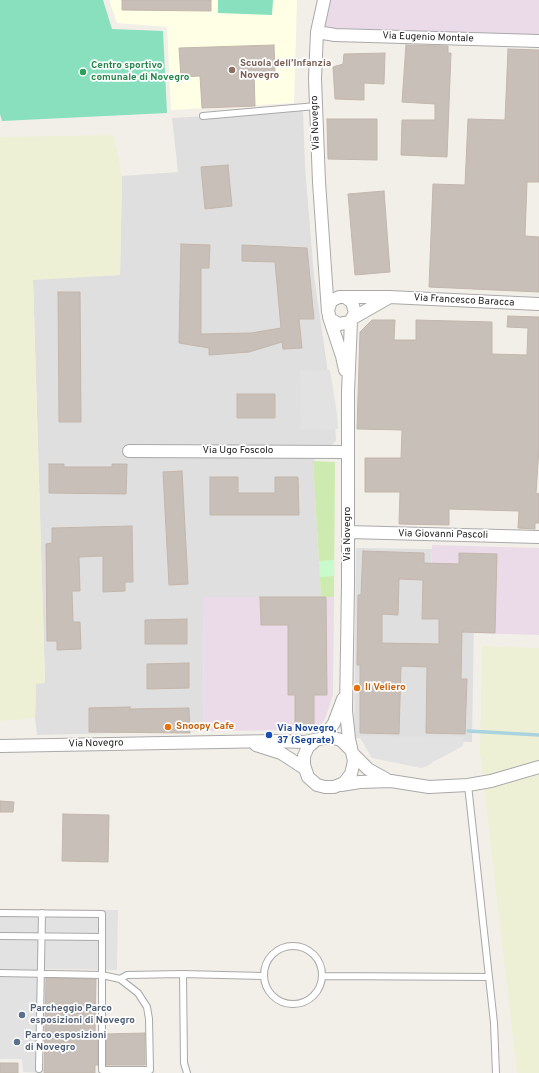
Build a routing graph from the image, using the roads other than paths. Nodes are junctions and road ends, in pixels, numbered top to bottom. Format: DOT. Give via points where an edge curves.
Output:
graph roads {
  1 [pos="324,0"];
  2 [pos="317,32"];
  3 [pos="539,41"];
  4 [pos="316,106"];
  5 [pos="203,116"];
  6 [pos="324,248"];
  7 [pos="343,297"];
  8 [pos="389,297"];
  9 [pos="539,304"];
  10 [pos="329,314"];
  11 [pos="352,319"];
  12 [pos="348,389"];
  13 [pos="129,450"];
  14 [pos="347,452"];
  15 [pos="348,532"];
  16 [pos="539,537"];
  17 [pos="347,680"];
  18 [pos="320,739"];
  19 [pos="241,743"];
  20 [pos="0,746"];
  21 [pos="352,752"];
  22 [pos="539,767"];
  23 [pos="304,768"];
  24 [pos="391,781"];
  25 [pos="468,784"];
  26 [pos="340,785"];
  27 [pos="0,912"];
  28 [pos="42,913"];
  29 [pos="0,936"];
  30 [pos="42,936"];
  31 [pos="102,937"];
  32 [pos="0,973"];
  33 [pos="41,974"];
  34 [pos="183,974"];
  35 [pos="102,975"];
  36 [pos="263,976"];
  37 [pos="322,976"];
  38 [pos="489,977"];
  39 [pos="120,979"];
  40 [pos="39,1069"];
  41 [pos="187,1073"];
  42 [pos="496,1073"];
  1 -- 2 [label="street, Via Novegro"];
  2 -- 3 [label="street, Via Eugenio Montale" via="336,35"];
  2 -- 4 [label="street, Via Novegro"];
  4 -- 5 [label="lane"];
  4 -- 6 [label="street, Via Novegro"];
  6 -- 7 [label="street, Via Novegro" via="331,282"];
  6 -- 10 [label="street, Via Novegro"];
  7 -- 8 [label="street, Via Francesco Baracca"];
  7 -- 10 [label="street" via="331,301"];
  7 -- 11 [label="street" via="354,306 355,313"];
  8 -- 9 [label="street, Via Francesco Baracca"];
  8 -- 11 [label="street"];
  10 -- 11 [label="street" via="333,321 339,324 345,324"];
  10 -- 12 [label="street, Via Novegro" via="342,356"];
  11 -- 12 [label="street, Via Novegro"];
  12 -- 14 [label="street, Via Novegro"];
  13 -- 14 [label="street, Via Ugo Foscolo"];
  14 -- 15 [label="street, Via Novegro"];
  15 -- 16 [label="street, Via Giovanni Pascoli"];
  15 -- 17 [label="street, Via Novegro"];
  17 -- 18 [label="street, Via Novegro" via="338,714 328,733"];
  17 -- 21 [label="street, Via Novegro" via="346,720"];
  18 -- 19 [label="street, Via Novegro"];
  18 -- 21 [label="street, Via Novegro" via="339,739"];
  18 -- 23 [label="street, Via Novegro" via="308,747"];
  19 -- 20 [label="street, Via Novegro"];
  19 -- 23 [label="street, Via Novegro" via="275,750"];
  21 -- 24 [label="street" via="370,772"];
  21 -- 26 [label="street, Via Novegro" via="353,771"];
  22 -- 25 [label="street" via="491,781"];
  23 -- 26 [label="street, Via Novegro" via="308,777 317,785 329,788"];
  24 -- 25 [label="street" via="429,786"];
  24 -- 26 [label="street"];
  25 -- 38 [label="lane"];
  27 -- 28 [label="lane"];
  28 -- 30 [label="lane"];
  28 -- 31 [label="lane" via="102,914"];
  29 -- 30 [label="lane"];
  30 -- 31 [label="lane"];
  30 -- 33 [label="lane"];
  31 -- 35 [label="lane"];
  32 -- 33 [label="lane"];
  33 -- 35 [label="lane"];
  33 -- 40 [label="lane"];
  34 -- 36 [label="lane"];
  34 -- 39 [label="lane" via="127,975"];
  34 -- 41 [label="lane" via="184,1063"];
  35 -- 39 [label="lane"];
  35 -- 39 [label="lane" via="102,1070 150,1070 147,1007 138,993"];
  36 -- 37 [label="lane" via="271,994 279,1000 293,1004 307,1000 315,994"];
  36 -- 37 [label="lane" via="268,958 284,947 293,945 310,951 317,958"];
  37 -- 38 [label="lane"];
  38 -- 42 [label="lane"];
}
